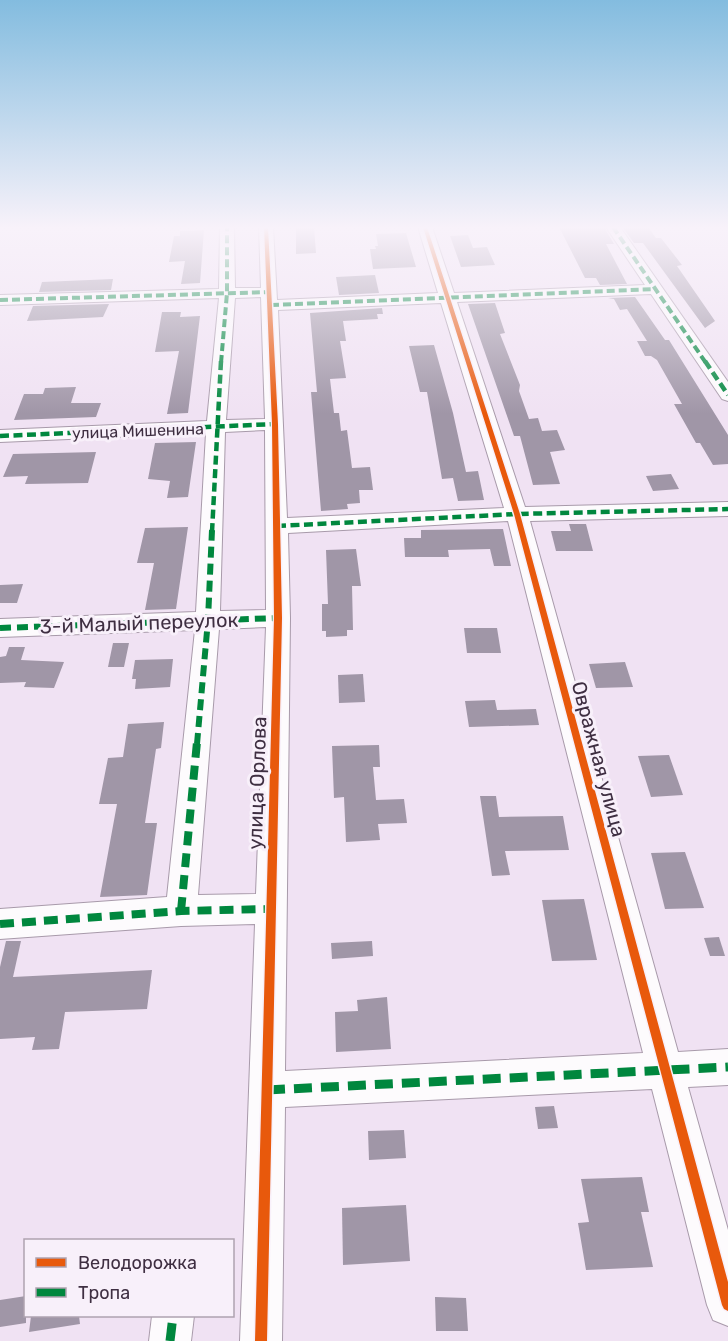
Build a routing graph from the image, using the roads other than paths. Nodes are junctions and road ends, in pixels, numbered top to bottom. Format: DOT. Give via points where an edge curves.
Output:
graph roads {
  1 [pos="655,289"];
  2 [pos="227,290"];
  3 [pos="270,290"];
  4 [pos="445,290"];
  5 [pos="640,290"];
  6 [pos="227,293"];
  7 [pos="447,297"];
  8 [pos="271,298"];
  9 [pos="0,300"];
  10 [pos="728,395"];
  11 [pos="275,424"];
  12 [pos="216,428"];
  13 [pos="0,436"];
  14 [pos="728,509"];
  15 [pos="517,514"];
  16 [pos="277,526"];
  17 [pos="278,618"];
  18 [pos="208,620"];
  19 [pos="0,628"];
  20 [pos="269,909"];
  21 [pos="181,911"];
  22 [pos="0,924"];
  23 [pos="728,1067"];
  24 [pos="665,1071"];
  25 [pos="267,1090"];
  26 [pos="728,1305"];
  27 [pos="173,1317"];
  28 [pos="170,1341"];
  29 [pos="261,1341"];
  1 -- 10 [label="street"];
  2 -- 6 [label="street"];
  3 -- 8 [label="street, улица Орлова"];
  4 -- 7 [label="street, Овражная улица"];
  5 -- 7 [label="street"];
  6 -- 8 [label="street"];
  6 -- 9 [label="street"];
  6 -- 12 [label="street"];
  7 -- 8 [label="street"];
  7 -- 15 [label="street, Овражная улица"];
  8 -- 11 [label="street, улица Орлова"];
  11 -- 12 [label="street, улица Мишенина"];
  11 -- 16 [label="street, улица Орлова"];
  12 -- 13 [label="street, улица Мишенина"];
  12 -- 18 [label="street"];
  14 -- 15 [label="street"];
  15 -- 16 [label="street"];
  15 -- 24 [label="street, Овражная улица"];
  16 -- 17 [label="street, улица Орлова"];
  17 -- 18 [label="street, 3-й Малый переулок"];
  17 -- 20 [label="street, улица Орлова"];
  18 -- 19 [label="street, 3-й Малый переулок"];
  18 -- 21 [label="street"];
  20 -- 21 [label="street"];
  20 -- 25 [label="street, улица Орлова"];
  21 -- 22 [label="street"];
  23 -- 24 [label="street"];
  24 -- 25 [label="street"];
  24 -- 26 [label="street, Овражная улица"];
  25 -- 29 [label="street, улица Орлова"];
  27 -- 28 [label="street"];
}
